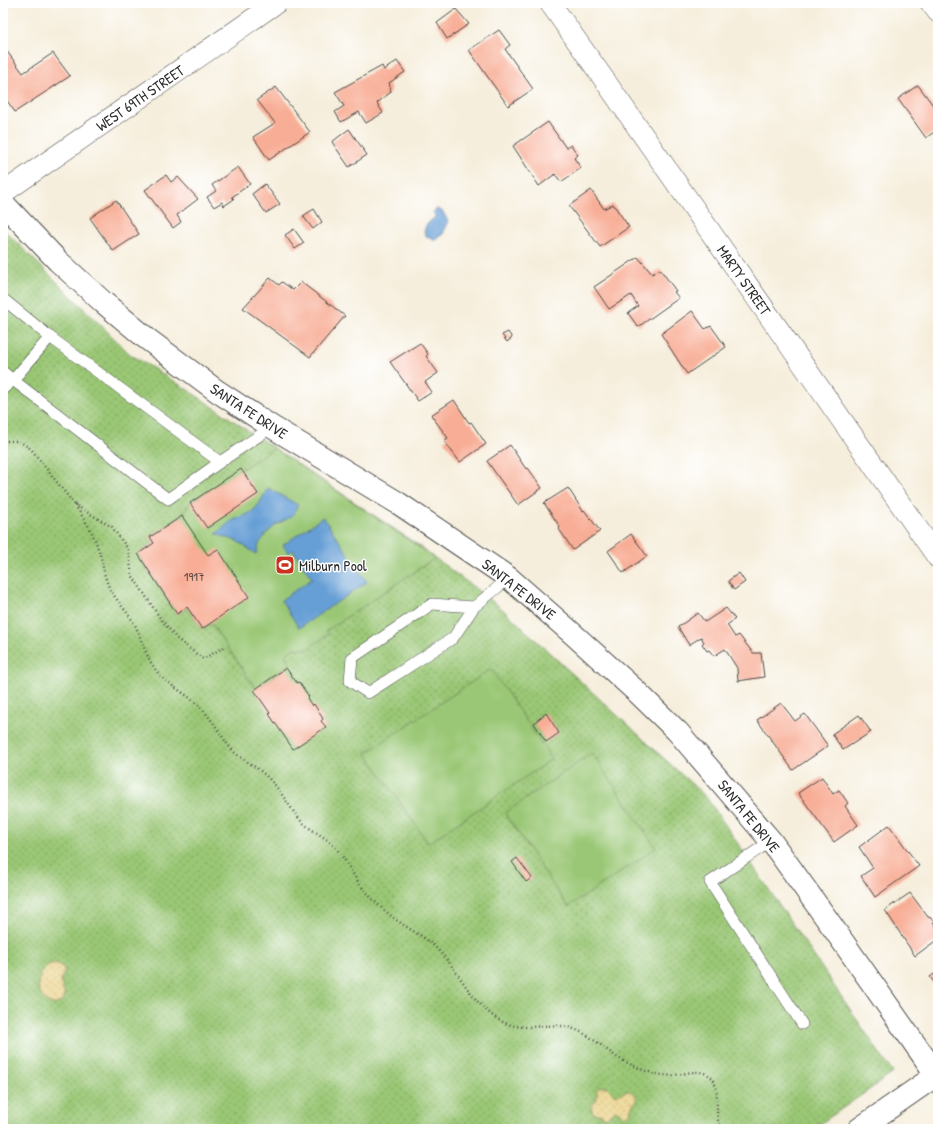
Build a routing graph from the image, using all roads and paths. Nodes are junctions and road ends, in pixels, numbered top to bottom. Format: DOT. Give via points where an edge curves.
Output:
graph roads {
  1 [pos="276,3"];
  2 [pos="550,3"];
  3 [pos="931,3"];
  4 [pos="938,12"];
  5 [pos="3,193"];
  6 [pos="3,203"];
  7 [pos="3,299"];
  8 [pos="50,337"];
  9 [pos="3,372"];
  10 [pos="13,380"];
  11 [pos="3,388"];
  12 [pos="272,428"];
  13 [pos="3,441"];
  14 [pos="220,462"];
  15 [pos="75,505"];
  16 [pos="938,558"];
  17 [pos="508,578"];
  18 [pos="474,607"];
  19 [pos="226,646"];
  20 [pos="771,841"];
  21 [pos="802,1024"];
  22 [pos="937,1076"];
  23 [pos="721,1129"];
  24 [pos="860,1129"];
  1 -- 5 [label="street, WEST 69TH STREET"];
  2 -- 16 [label="street, MARTY STREET"];
  3 -- 4 [label="street"];
  6 -- 12 [label="street, SANTA FE DRIVE" via="58,261 146,338"];
  7 -- 8 [label="lane"];
  8 -- 10 [label="lane"];
  8 -- 14 [label="lane"];
  9 -- 10 [label="lane"];
  10 -- 11 [label="lane"];
  10 -- 14 [label="lane" via="168,499"];
  12 -- 14 [label="lane"];
  12 -- 17 [label="street, SANTA FE DRIVE" via="398,503"];
  13 -- 15 [label="path" via="19,441 31,449"];
  15 -- 19 [label="path" via="112,527 128,549 132,575 177,639 203,659"];
  15 -- 23 [label="path" via="94,537 110,589 136,625 155,670 204,711 233,751 264,773 300,820 335,847 366,892 402,924 435,947 478,1003 500,1020 514,1026 526,1028 558,1025 581,1032 620,1059 645,1071 667,1076 689,1072 705,1073 715,1083 718,1124"];
  17 -- 18 [label="lane"];
  17 -- 20 [label="street, SANTA FE DRIVE" via="573,634 678,732"];
  18 -- 18 [label="lane" via="432,604 352,658 350,681 368,693 454,638"];
  20 -- 21 [label="lane" via="710,882"];
  20 -- 22 [label="street, SANTA FE DRIVE"];
  22 -- 24 [label="street"];
}
